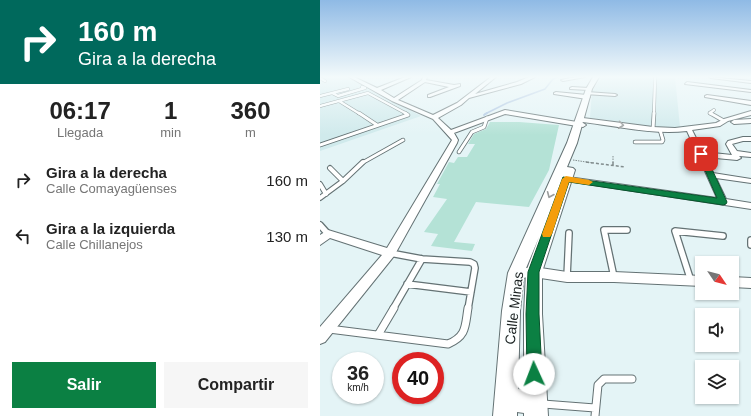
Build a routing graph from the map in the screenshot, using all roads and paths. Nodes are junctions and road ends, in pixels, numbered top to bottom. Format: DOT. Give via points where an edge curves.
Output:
graph roads {
  1 [pos="356,96"];
  2 [pos="374,96"];
  3 [pos="388,96"];
  4 [pos="399,96"];
  5 [pos="586,96"];
  6 [pos="655,96"];
  7 [pos="710,96"];
  8 [pos="468,97"];
  9 [pos="394,100"];
  10 [pos="339,101"];
  11 [pos="751,103"];
  12 [pos="320,106"];
  13 [pos="714,110"];
  14 [pos="751,113"];
  15 [pos="408,115"];
  16 [pos="412,117"];
  17 [pos="435,118"];
  18 [pos="487,118"];
  19 [pos="392,120"];
  20 [pos="724,121"];
  21 [pos="751,121"];
  22 [pos="581,122"];
  23 [pos="396,123"];
  24 [pos="718,125"];
  25 [pos="377,126"];
  26 [pos="690,129"];
  27 [pos="656,130"];
  28 [pos="452,136"];
  29 [pos="751,139"];
  30 [pos="403,140"];
  31 [pos="634,142"];
  32 [pos="320,145"];
  33 [pos="459,152"];
  34 [pos="735,153"];
  35 [pos="701,154"];
  36 [pos="613,156"];
  37 [pos="751,156"];
  38 [pos="573,160"];
  39 [pos="613,166"];
  40 [pos="625,167"];
  41 [pos="330,168"];
  42 [pos="711,175"];
  43 [pos="562,178"];
  44 [pos="343,181"];
  45 [pos="751,181"];
  46 [pos="320,184"];
  47 [pos="326,194"];
  48 [pos="320,198"];
  49 [pos="723,202"];
  50 [pos="751,206"];
  51 [pos="320,225"];
  52 [pos="627,230"];
  53 [pos="328,234"];
  54 [pos="569,234"];
  55 [pos="723,236"];
  56 [pos="751,240"];
  57 [pos="320,241"];
  58 [pos="751,245"];
  59 [pos="390,253"];
  60 [pos="422,259"];
  61 [pos="525,273"];
  62 [pos="567,277"];
  63 [pos="614,277"];
  64 [pos="695,277"];
  65 [pos="695,281"];
  66 [pos="739,283"];
  67 [pos="407,284"];
  68 [pos="751,284"];
  69 [pos="471,292"];
  70 [pos="328,328"];
  71 [pos="378,335"];
  72 [pos="320,337"];
  73 [pos="632,379"];
  74 [pos="505,407"];
  75 [pos="536,410"];
  76 [pos="595,412"];
  1 -- 10 [label="lane"];
  2 -- 15 [label="lane"];
  3 -- 9 [label="street"];
  4 -- 9 [label="street"];
  5 -- 22 [label="street, Calle Minas"];
  6 -- 27 [label="lane"];
  7 -- 11 [label="street"];
  8 -- 17 [label="street" via="456,106 437,114"];
  9 -- 17 [label="street"];
  10 -- 12 [label="lane"];
  10 -- 25 [label="lane"];
  13 -- 20 [label="lane" via="710,113"];
  14 -- 20 [label="street"];
  15 -- 16 [label="lane"];
  15 -- 19 [label="lane"];
  17 -- 28 [label="street"];
  18 -- 22 [label="street" via="508,112"];
  18 -- 28 [label="street"];
  18 -- 33 [label="lane" via="484,127 472,132"];
  19 -- 23 [label="lane"];
  19 -- 25 [label="lane"];
  20 -- 24 [label="street"];
  21 -- 24 [label="street"];
  22 -- 27 [label="street, one-way"];
  22 -- 38 [label="street, Calle Minas" via="579,144"];
  22 -- 43 [label="street, Calle Minas"];
  24 -- 26 [label="street"];
  25 -- 32 [label="lane"];
  26 -- 27 [label="street"];
  26 -- 35 [label="street"];
  27 -- 31 [label="lane" via="662,142"];
  28 -- 59 [label="street"];
  29 -- 34 [label="street" via="730,142"];
  30 -- 44 [label="lane" via="364,161"];
  34 -- 35 [label="street" via="735,159"];
  34 -- 37 [label="street"];
  35 -- 42 [label="street"];
  36 -- 39 [label="path"];
  38 -- 39 [label="path"];
  38 -- 43 [label="street, Calle Minas"];
  39 -- 40 [label="path"];
  41 -- 44 [label="lane"];
  42 -- 45 [label="street"];
  42 -- 49 [label="street"];
  43 -- 49 [label="street"];
  43 -- 61 [label="street, Calle Minas"];
  43 -- 61 [label="street, Calle Minas, one-way"];
  44 -- 47 [label="lane"];
  46 -- 47 [label="lane"];
  47 -- 48 [label="lane"];
  49 -- 50 [label="street"];
  51 -- 53 [label="lane"];
  52 -- 63 [label="lane" via="604,230"];
  53 -- 57 [label="street"];
  53 -- 59 [label="street"];
  54 -- 62 [label="lane"];
  55 -- 64 [label="lane" via="675,232"];
  56 -- 58 [label="lane"];
  59 -- 60 [label="lane"];
  59 -- 70 [label="street"];
  60 -- 67 [label="lane"];
  60 -- 69 [label="lane" via="474,264"];
  61 -- 62 [label="street"];
  61 -- 74 [label="street, Calle Minas" via="510,311"];
  61 -- 75 [label="street, Calle Minas" via="533,314"];
  62 -- 63 [label="street"];
  63 -- 65 [label="street"];
  66 -- 68 [label="street"];
  67 -- 69 [label="lane"];
  67 -- 71 [label="lane"];
  69 -- 71 [label="lane" via="464,333 458,340 448,344"];
  70 -- 71 [label="lane"];
  70 -- 72 [label="street"];
  73 -- 76 [label="lane" via="601,381 598,385"];
  74 -- 75 [label="street"];
  75 -- 76 [label="lane"];
}
